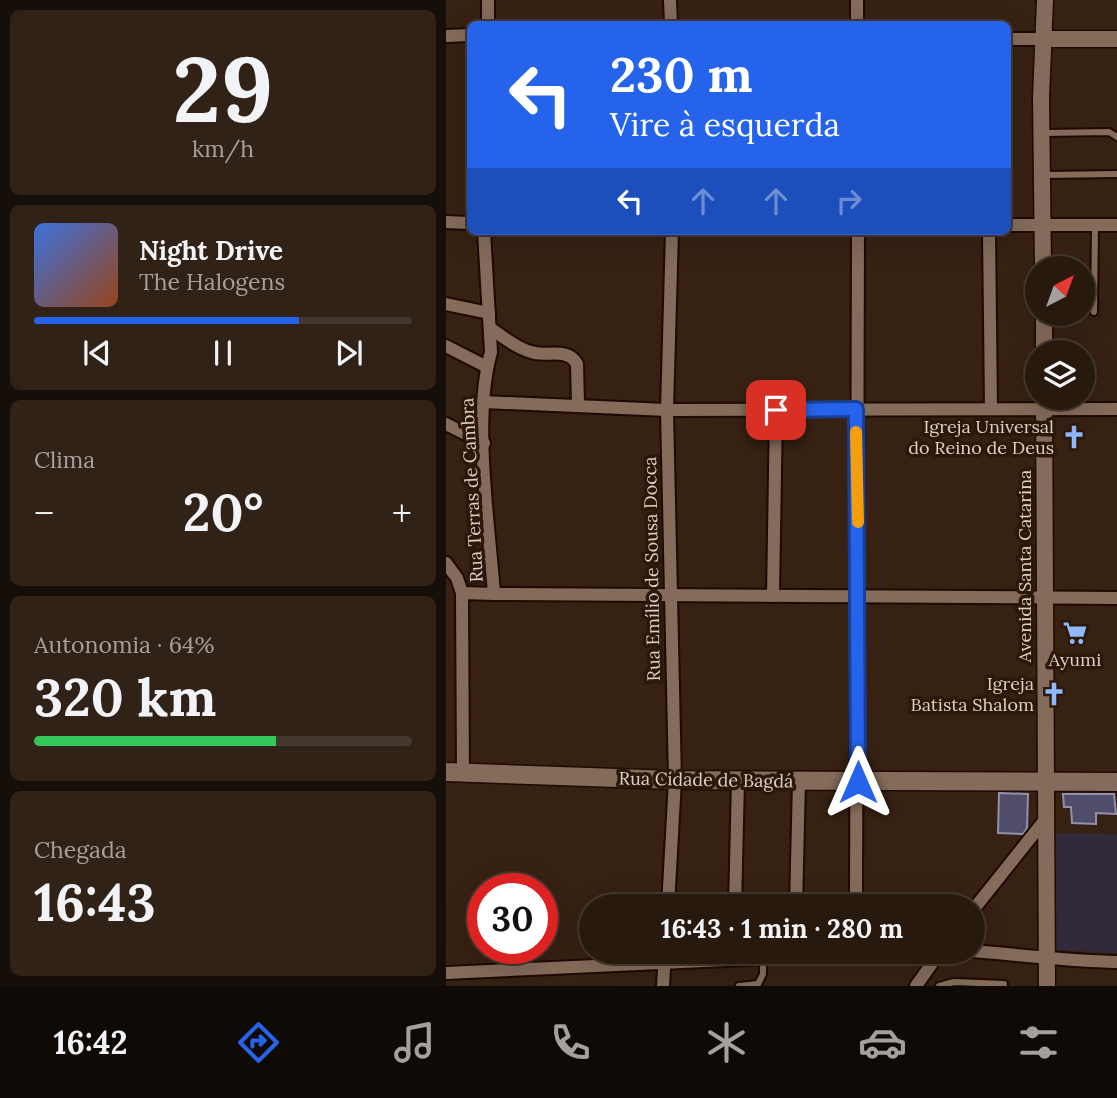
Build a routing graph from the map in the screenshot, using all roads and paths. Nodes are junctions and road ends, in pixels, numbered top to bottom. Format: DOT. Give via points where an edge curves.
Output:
graph roads {
  1 [pos="488,0"];
  2 [pos="671,0"];
  3 [pos="857,0"];
  4 [pos="1045,0"];
  5 [pos="488,21"];
  6 [pos="671,21"];
  7 [pos="857,21"];
  8 [pos="467,35"];
  9 [pos="446,36"];
  10 [pos="1011,39"];
  11 [pos="1044,39"];
  12 [pos="1117,39"];
  13 [pos="1042,133"];
  14 [pos="1117,136"];
  15 [pos="1117,174"];
  16 [pos="1044,175"];
  17 [pos="446,222"];
  18 [pos="467,223"];
  19 [pos="1011,225"];
  20 [pos="1044,225"];
  21 [pos="1095,225"];
  22 [pos="1117,225"];
  23 [pos="484,235"];
  24 [pos="672,235"];
  25 [pos="858,235"];
  26 [pos="989,235"];
  27 [pos="1043,256"];
  28 [pos="1095,256"];
  29 [pos="446,304"];
  30 [pos="489,313"];
  31 [pos="490,328"];
  32 [pos="446,346"];
  33 [pos="485,366"];
  34 [pos="484,402"];
  35 [pos="578,404"];
  36 [pos="1025,405"];
  37 [pos="1095,407"];
  38 [pos="856,409"];
  39 [pos="991,409"];
  40 [pos="1117,409"];
  41 [pos="667,410"];
  42 [pos="776,410"];
  43 [pos="1044,410"];
  44 [pos="446,424"];
  45 [pos="484,443"];
  46 [pos="446,563"];
  47 [pos="462,593"];
  48 [pos="494,594"];
  49 [pos="669,596"];
  50 [pos="773,597"];
  51 [pos="859,598"];
  52 [pos="1044,598"];
  53 [pos="1117,598"];
  54 [pos="451,772"];
  55 [pos="675,780"];
  56 [pos="738,781"];
  57 [pos="799,781"];
  58 [pos="858,782"];
  59 [pos="1044,782"];
  60 [pos="1117,782"];
  61 [pos="1044,821"];
  62 [pos="669,894"];
  63 [pos="735,894"];
  64 [pos="796,894"];
  65 [pos="856,894"];
  66 [pos="985,895"];
  67 [pos="985,951"];
  68 [pos="1046,957"];
  69 [pos="1117,962"];
  70 [pos="579,964"];
  71 [pos="665,964"];
  72 [pos="763,964"];
  73 [pos="932,964"];
  74 [pos="446,973"];
  75 [pos="1004,984"];
  76 [pos="663,986"];
  77 [pos="739,986"];
  78 [pos="916,986"];
  79 [pos="939,986"];
  80 [pos="1047,986"];
  1 -- 5 [label="street"];
  2 -- 6 [label="street"];
  3 -- 7 [label="street"];
  4 -- 11 [label="street"];
  8 -- 9 [label="street"];
  10 -- 11 [label="street"];
  11 -- 12 [label="street"];
  11 -- 13 [label="street"];
  13 -- 14 [label="lane" via="1109,132"];
  13 -- 16 [label="street"];
  15 -- 16 [label="lane"];
  16 -- 20 [label="street"];
  17 -- 18 [label="street"];
  19 -- 20 [label="street"];
  20 -- 21 [label="street"];
  20 -- 27 [label="street"];
  21 -- 22 [label="street"];
  21 -- 28 [label="lane"];
  23 -- 30 [label="street, Rua Terras de Cambra"];
  24 -- 41 [label="street, Rua Emílio de Sousa Docca"];
  25 -- 38 [label="street"];
  26 -- 39 [label="street"];
  29 -- 30 [label="street"];
  30 -- 31 [label="street, Rua Terras de Cambra"];
  31 -- 33 [label="street, Rua Terras de Cambra" via="491,352"];
  31 -- 35 [label="street" via="533,352 574,359"];
  32 -- 33 [label="street"];
  33 -- 34 [label="street, Rua Terras de Cambra"];
  34 -- 35 [label="street"];
  34 -- 45 [label="street, Rua Terras de Cambra"];
  35 -- 41 [label="street"];
  36 -- 39 [label="street"];
  37 -- 40 [label="street"];
  38 -- 39 [label="street"];
  38 -- 42 [label="street"];
  38 -- 51 [label="street"];
  41 -- 42 [label="street"];
  41 -- 49 [label="street, Rua Emílio de Sousa Docca"];
  42 -- 50 [label="street"];
  43 -- 52 [label="street, Avenida Santa Catarina"];
  44 -- 45 [label="street"];
  45 -- 48 [label="street, Rua Terras de Cambra"];
  46 -- 47 [label="street"];
  47 -- 48 [label="street, Rua Terras de Cambra"];
  47 -- 54 [label="street, Rua Terras de Cambra" via="462,747"];
  48 -- 49 [label="street"];
  49 -- 50 [label="street"];
  49 -- 55 [label="street, Rua Emílio de Sousa Docca"];
  50 -- 51 [label="street"];
  51 -- 52 [label="street"];
  51 -- 58 [label="street"];
  52 -- 53 [label="street"];
  52 -- 59 [label="street, Avenida Santa Catarina"];
  54 -- 55 [label="main road, Rua Cidade de Bagdá"];
  55 -- 56 [label="main road, Rua Cidade de Bagdá"];
  55 -- 62 [label="street, Rua Emílio de Sousa Docca"];
  56 -- 57 [label="main road, Rua Cidade de Bagdá"];
  56 -- 63 [label="street"];
  57 -- 58 [label="main road, Rua Cidade de Bagdá"];
  57 -- 64 [label="street"];
  58 -- 59 [label="main road, Rua Cidade de Bagdá"];
  58 -- 65 [label="street"];
  59 -- 60 [label="main road, Rua Cidade de Bagdá"];
  59 -- 61 [label="street, Avenida Santa Catarina"];
  61 -- 66 [label="street"];
  61 -- 68 [label="street, Avenida Santa Catarina"];
  67 -- 68 [label="street"];
  68 -- 69 [label="street"];
  68 -- 80 [label="street, Avenida Santa Catarina"];
  70 -- 74 [label="street"];
  71 -- 76 [label="street"];
  72 -- 77 [label="lane" via="758,984"];
  73 -- 78 [label="street"];
  75 -- 79 [label="lane" via="954,982"];
}
